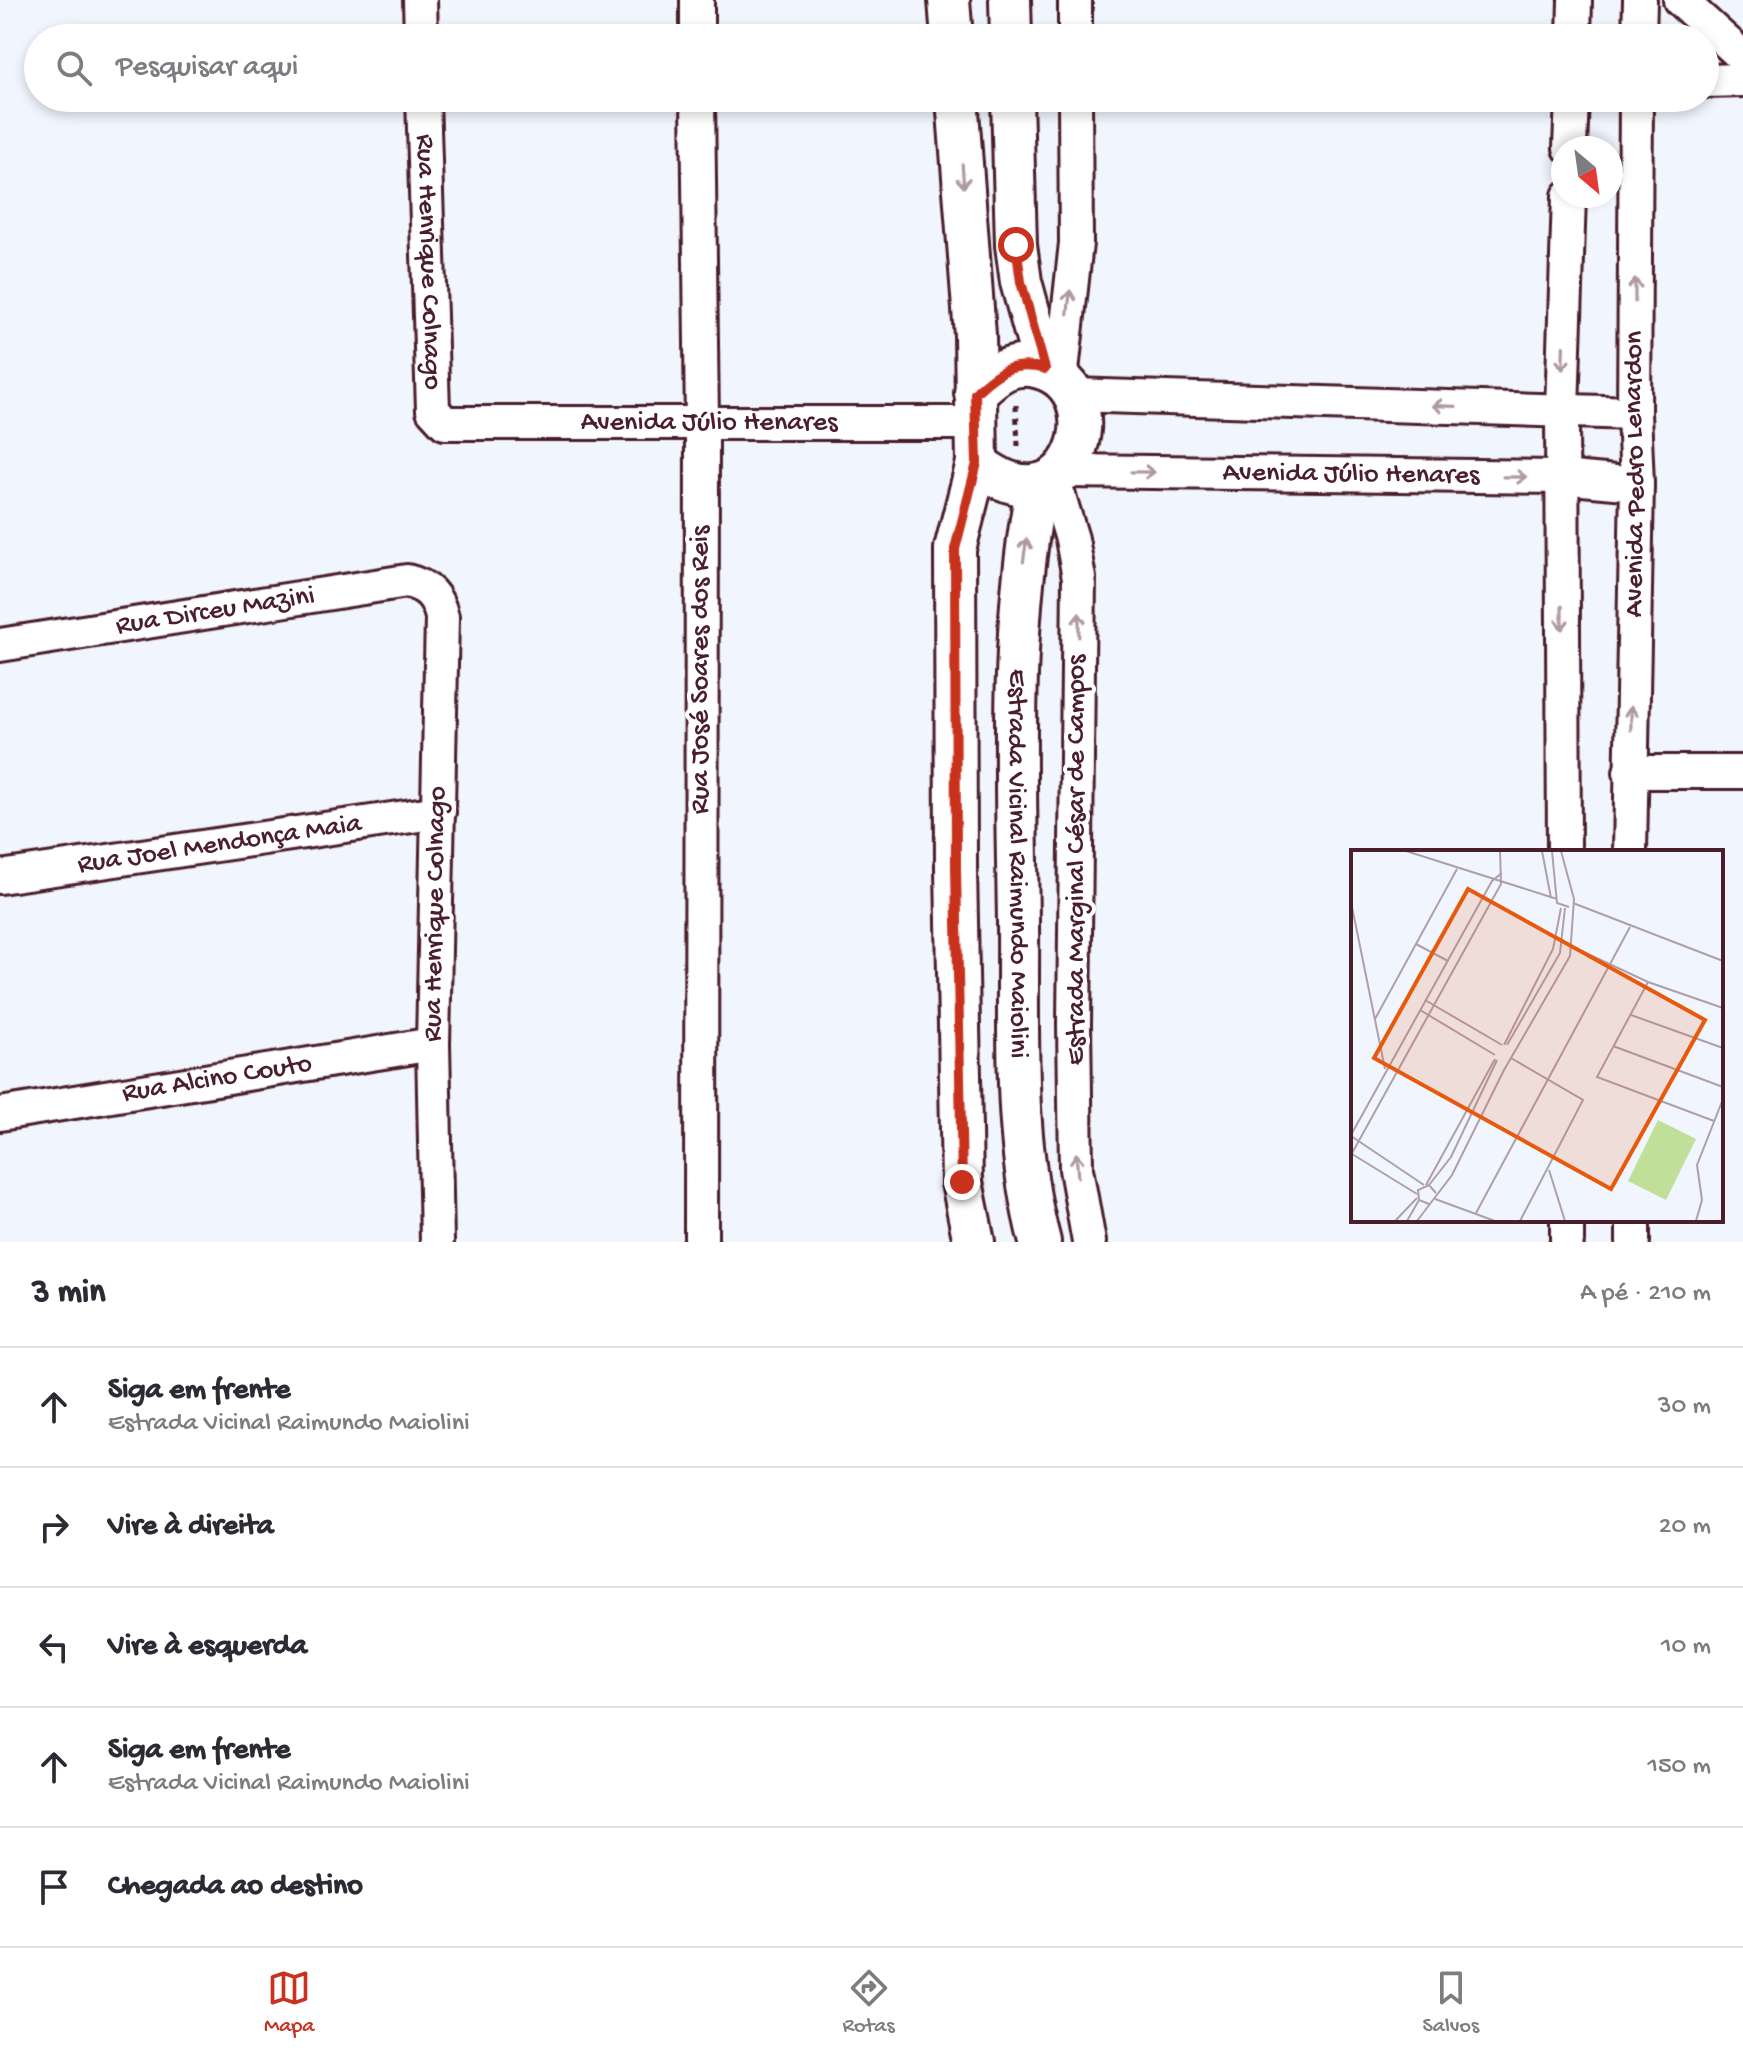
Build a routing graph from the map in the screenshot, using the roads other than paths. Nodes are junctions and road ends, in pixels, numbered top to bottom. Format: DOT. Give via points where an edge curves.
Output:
graph roads {
  1 [pos="420,0"];
  2 [pos="697,0"];
  3 [pos="949,0"];
  4 [pos="1010,0"];
  5 [pos="1075,0"];
  6 [pos="1575,0"];
  7 [pos="1640,0"];
  8 [pos="1680,0"];
  9 [pos="421,24"];
  10 [pos="697,24"];
  11 [pos="951,24"];
  12 [pos="1011,24"];
  13 [pos="1075,24"];
  14 [pos="1574,24"];
  15 [pos="1639,24"];
  16 [pos="1707,24"];
  17 [pos="1719,35"];
  18 [pos="1743,57"];
  19 [pos="1743,80"];
  20 [pos="1719,81"];
  21 [pos="423,112"];
  22 [pos="698,112"];
  23 [pos="958,112"];
  24 [pos="1012,112"];
  25 [pos="1075,112"];
  26 [pos="1571,112"];
  27 [pos="1641,112"];
  28 [pos="1570,136"];
  29 [pos="1569,208"];
  30 [pos="1060,381"];
  31 [pos="975,408"];
  32 [pos="1562,410"];
  33 [pos="1634,413"];
  34 [pos="445,423"];
  35 [pos="702,424"];
  36 [pos="977,463"];
  37 [pos="1561,477"];
  38 [pos="1052,479"];
  39 [pos="1637,484"];
  40 [pos="429,590"];
  41 [pos="0,645"];
  42 [pos="1630,772"];
  43 [pos="1743,772"];
  44 [pos="439,812"];
  45 [pos="1564,850"];
  46 [pos="1630,850"];
  47 [pos="0,877"];
  48 [pos="433,1044"];
  49 [pos="0,1114"];
  50 [pos="437,1242"];
  51 [pos="701,1242"];
  52 [pos="974,1242"];
  53 [pos="1040,1242"];
  54 [pos="1089,1242"];
  1 -- 9 [label="street"];
  2 -- 10 [label="street"];
  3 -- 11 [label="main road"];
  4 -- 12 [label="main road"];
  5 -- 13 [label="street"];
  6 -- 14 [label="street"];
  7 -- 15 [label="street"];
  8 -- 16 [label="street"];
  17 -- 18 [label="street"];
  19 -- 20 [label="street"];
  21 -- 34 [label="street, Rua Henrique Colnago" via="433,410"];
  22 -- 35 [label="street, Rua José Soares dos Reis"];
  23 -- 31 [label="main road, one-way" via="975,335"];
  24 -- 30 [label="main road" via="1021,282"];
  30 -- 25 [label="street, one-way" via="1076,243"];
  26 -- 28 [label="street"];
  33 -- 27 [label="street, Avenida Pedro Lenardon, one-way"];
  29 -- 32 [label="street, one-way"];
  30 -- 31 [label="main road" via="1014,365 994,375"];
  32 -- 30 [label="street, one-way"];
  30 -- 38 [label="main road" via="1080,413 1080,433"];
  31 -- 35 [label="street, Avenida Júlio Henares"];
  31 -- 36 [label="main road"];
  32 -- 33 [label="street"];
  32 -- 37 [label="street"];
  33 -- 39 [label="street, Avenida Pedro Lenardon"];
  34 -- 35 [label="street, Avenida Júlio Henares"];
  35 -- 51 [label="street, Rua José Soares dos Reis"];
  36 -- 38 [label="main road" via="996,479"];
  36 -- 52 [label="main road, Estrada Vicinal Raimundo Maiolini" via="955,549 962,1182"];
  38 -- 37 [label="street, Avenida Júlio Henares, one-way"];
  37 -- 39 [label="street, Avenida Júlio Henares"];
  37 -- 45 [label="street, one-way"];
  53 -- 38 [label="main road, Estrada Vicinal Raimundo Maiolini, one-way" via="1024,1169 1019,1086 1016,692 1024,550"];
  54 -- 38 [label="street, Estrada Marginal César de Campos, one-way" via="1076,1169 1074,1053 1079,578"];
  42 -- 39 [label="street, Avenida Pedro Lenardon, one-way"];
  40 -- 41 [label="street, Rua Dirceu Mazini" via="407,581"];
  40 -- 44 [label="street, Rua Henrique Colnago" via="442,617"];
  42 -- 43 [label="street"];
  42 -- 46 [label="street, Avenida Pedro Lenardon"];
  44 -- 47 [label="street, Rua Joel Mendonça Maia"];
  44 -- 48 [label="street, Rua Henrique Colnago"];
  48 -- 49 [label="street, Rua Alcino Couto"];
  48 -- 50 [label="street, Rua Henrique Colnago"];
}
